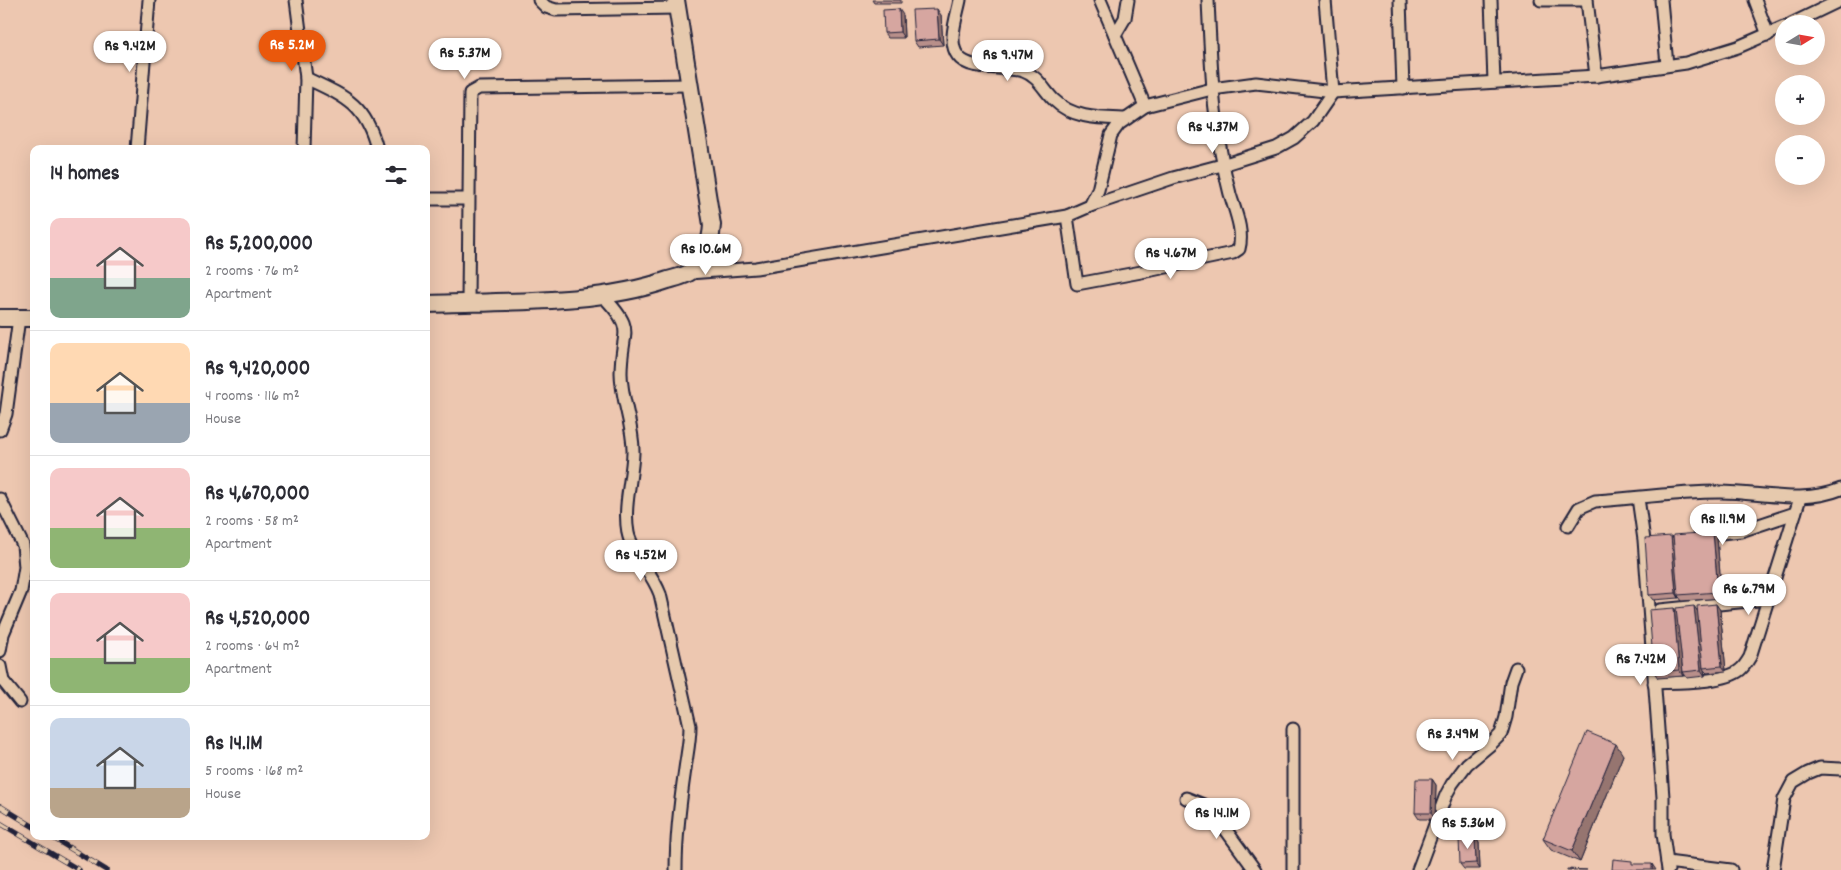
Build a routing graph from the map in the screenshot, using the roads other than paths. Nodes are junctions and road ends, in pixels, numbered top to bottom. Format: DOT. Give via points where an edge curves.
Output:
graph roads {
  1 [pos="149,0"];
  2 [pos="296,0"];
  3 [pos="539,0"];
  4 [pos="960,0"];
  5 [pos="1100,0"];
  6 [pos="1128,0"];
  7 [pos="1208,0"];
  8 [pos="1325,0"];
  9 [pos="1400,0"];
  10 [pos="1491,0"];
  11 [pos="1540,0"];
  12 [pos="1587,0"];
  13 [pos="1660,0"];
  14 [pos="1755,0"];
  15 [pos="1841,0"];
  16 [pos="676,4"];
  17 [pos="1810,15"];
  18 [pos="1775,32"];
  19 [pos="1115,35"];
  20 [pos="1768,35"];
  21 [pos="1668,65"];
  22 [pos="1596,76"];
  23 [pos="306,78"];
  24 [pos="1494,82"];
  25 [pos="689,85"];
  26 [pos="1403,88"];
  27 [pos="1212,89"];
  28 [pos="1333,92"];
  29 [pos="1145,106"];
  30 [pos="1126,119"];
  31 [pos="136,145"];
  32 [pos="304,145"];
  33 [pos="376,145"];
  34 [pos="1222,165"];
  35 [pos="430,199"];
  36 [pos="468,199"];
  37 [pos="1090,206"];
  38 [pos="1067,216"];
  39 [pos="689,273"];
  40 [pos="601,294"];
  41 [pos="468,302"];
  42 [pos="430,304"];
  43 [pos="0,318"];
  44 [pos="27,318"];
  45 [pos="0,430"];
  46 [pos="1841,489"];
  47 [pos="1638,498"];
  48 [pos="1800,498"];
  49 [pos="0,499"];
  50 [pos="1795,513"];
  51 [pos="1568,526"];
  52 [pos="1693,536"];
  53 [pos="1768,599"];
  54 [pos="1648,611"];
  55 [pos="0,651"];
  56 [pos="0,666"];
  57 [pos="1516,668"];
  58 [pos="1654,684"];
  59 [pos="20,702"];
  60 [pos="1293,729"];
  61 [pos="1841,768"];
  62 [pos="1186,798"];
  63 [pos="1668,866"];
  64 [pos="676,870"];
  65 [pos="1255,870"];
  66 [pos="1293,870"];
  67 [pos="1418,870"];
  68 [pos="1731,870"];
  69 [pos="1773,870"];
  1 -- 31 [label="street"];
  2 -- 23 [label="street"];
  3 -- 16 [label="street" via="556,10"];
  4 -- 30 [label="street" via="954,48 962,61 970,65 1026,72 1054,100 1082,116"];
  5 -- 19 [label="street"];
  6 -- 19 [label="street" via="1125,18"];
  7 -- 27 [label="street"];
  8 -- 28 [label="street"];
  9 -- 26 [label="street"];
  10 -- 24 [label="street"];
  11 -- 12 [label="street"];
  12 -- 22 [label="street"];
  13 -- 21 [label="street"];
  14 -- 20 [label="street"];
  15 -- 17 [label="street"];
  16 -- 25 [label="street"];
  18 -- 20 [label="street"];
  19 -- 29 [label="street"];
  20 -- 21 [label="street" via="1711,55"];
  21 -- 22 [label="street"];
  22 -- 24 [label="street"];
  23 -- 32 [label="street"];
  23 -- 33 [label="street" via="352,102 364,115"];
  24 -- 26 [label="street"];
  25 -- 36 [label="street" via="474,90 469,98"];
  25 -- 39 [label="street" via="712,225 709,244"];
  26 -- 28 [label="street"];
  27 -- 28 [label="street" via="1256,83"];
  27 -- 29 [label="street"];
  27 -- 34 [label="street"];
  28 -- 34 [label="street" via="1313,121 1294,138 1276,148"];
  29 -- 30 [label="street"];
  30 -- 37 [label="street" via="1111,135 1098,190"];
  34 -- 37 [label="street"];
  34 -- 38 [label="street" via="1241,234 1239,249 1233,253 1077,284"];
  35 -- 36 [label="street"];
  36 -- 41 [label="street"];
  37 -- 38 [label="street"];
  38 -- 39 [label="street" via="756,268"];
  39 -- 40 [label="street" via="652,285"];
  40 -- 41 [label="street" via="550,300"];
  40 -- 64 [label="street" via="622,318 626,333 621,374 633,452 628,534 632,547 656,582 660,594 690,726 676,839"];
  41 -- 42 [label="street"];
  43 -- 44 [label="street"];
  44 -- 45 [label="street"];
  46 -- 48 [label="street"];
  47 -- 48 [label="street" via="1720,492"];
  47 -- 51 [label="street" via="1595,500 1584,504"];
  47 -- 54 [label="street" via="1649,540"];
  48 -- 50 [label="street"];
  49 -- 55 [label="street" via="24,545 21,591 3,634"];
  50 -- 52 [label="street" via="1741,530"];
  50 -- 53 [label="street"];
  53 -- 54 [label="street"];
  53 -- 58 [label="street" via="1750,658 1742,669 1721,678"];
  54 -- 58 [label="street"];
  56 -- 59 [label="street" via="3,681"];
  57 -- 67 [label="street" via="1500,734 1467,764 1452,784"];
  58 -- 63 [label="street" via="1663,834"];
  60 -- 66 [label="street"];
  61 -- 69 [label="street" via="1820,768 1793,782 1784,799"];
  62 -- 65 [label="street" via="1206,806 1215,815"];
  63 -- 68 [label="street"];
}
